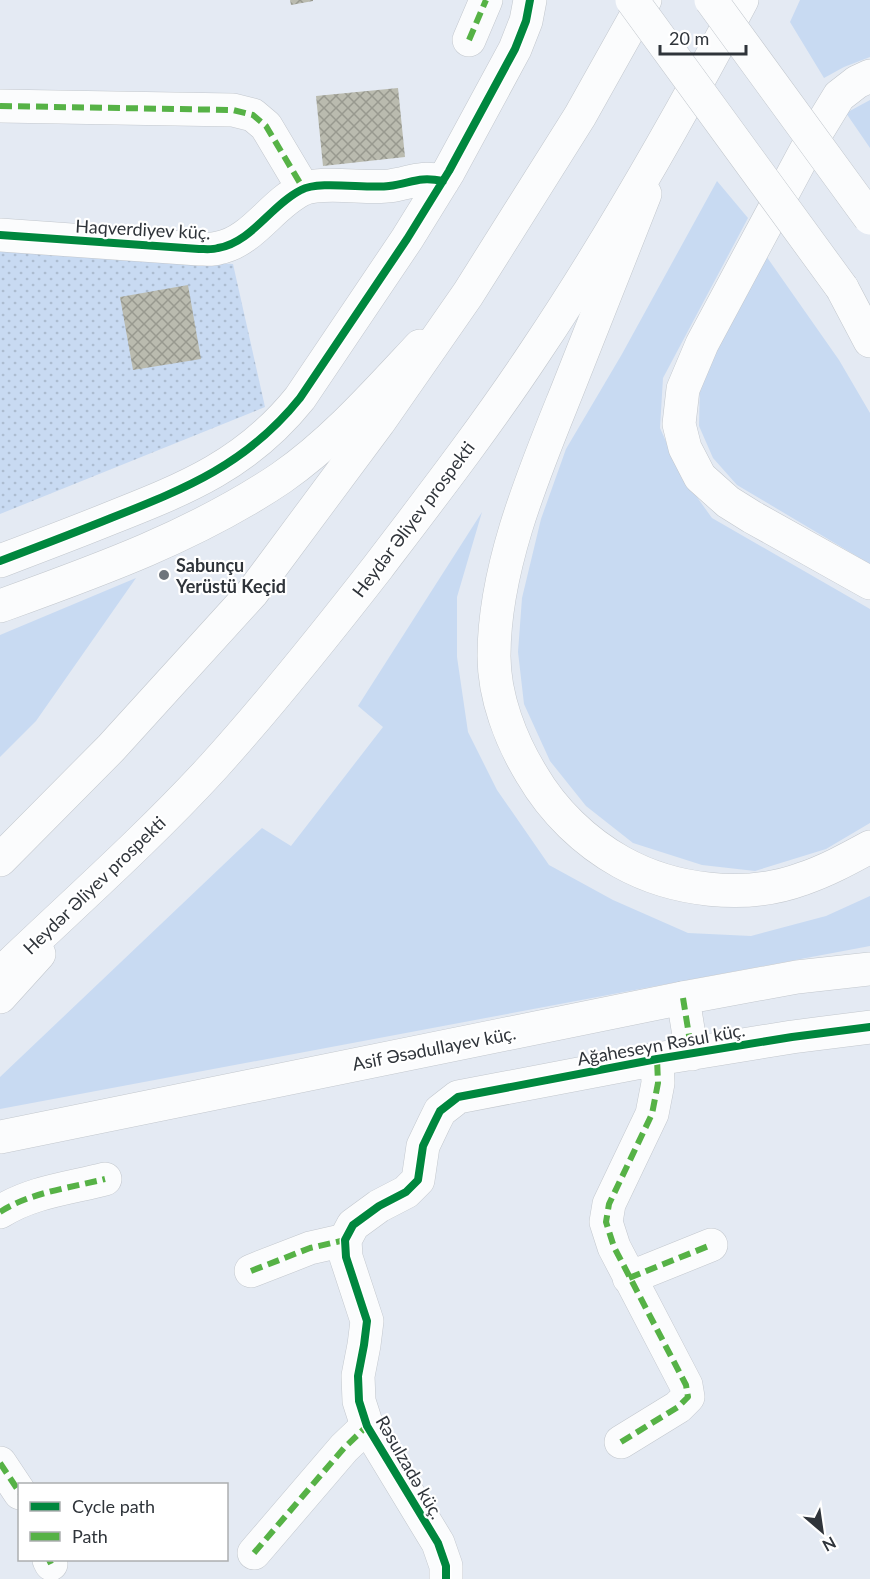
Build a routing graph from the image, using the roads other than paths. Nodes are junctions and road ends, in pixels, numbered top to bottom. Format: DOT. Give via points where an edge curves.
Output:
graph roads {
  1 [pos="486,0"];
  2 [pos="530,0"];
  3 [pos="632,0"];
  4 [pos="645,0"];
  5 [pos="711,0"];
  6 [pos="742,0"];
  7 [pos="469,40"];
  8 [pos="870,76"];
  9 [pos="0,106"];
  10 [pos="670,131"];
  11 [pos="443,181"];
  12 [pos="303,189"];
  13 [pos="870,218"];
  14 [pos="0,235"];
  15 [pos="842,288"];
  16 [pos="468,294"];
  17 [pos="870,331"];
  18 [pos="870,341"];
  19 [pos="0,561"];
  20 [pos="870,583"];
  21 [pos="0,606"];
  22 [pos="182,800"];
  23 [pos="870,847"];
  24 [pos="0,860"];
  25 [pos="870,969"];
  26 [pos="0,974"];
  27 [pos="0,997"];
  28 [pos="683,998"];
  29 [pos="870,1027"];
  30 [pos="692,1054"];
  31 [pos="657,1059"];
  32 [pos="0,1137"];
  33 [pos="105,1179"];
  34 [pos="0,1212"];
  35 [pos="345,1240"];
  36 [pos="711,1245"];
  37 [pos="251,1271"];
  38 [pos="629,1278"];
  39 [pos="367,1426"];
  40 [pos="621,1442"];
  41 [pos="0,1463"];
  42 [pos="18,1490"];
  43 [pos="254,1553"];
  44 [pos="446,1579"];
  1 -- 7 [label="main road"];
  2 -- 11 [label="main road" via="515,49"];
  3 -- 15 [label="main road, bridge"];
  4 -- 16 [label="main road" via="580,116"];
  5 -- 13 [label="main road, bridge"];
  6 -- 10 [label="main road, Heydər Əliyev prospekti"];
  8 -- 20 [label="main road" via="839,96 806,150 702,344 683,389 679,424 700,477 728,502"];
  9 -- 12 [label="main road" via="232,110 253,115 266,126"];
  10 -- 22 [label="main road, Heydər Əliyev prospekti" via="536,351 445,480 311,653"];
  10 -- 23 [label="main road" via="517,524 498,599 494,658 502,710 518,751 540,790 571,825 602,851 635,870 675,883 756,890 799,880"];
  11 -- 12 [label="main road, Haqverdiyev küç." via="419,178 386,186"];
  11 -- 19 [label="main road" via="300,398 285,417 243,454 205,479 158,500"];
  12 -- 14 [label="main road, Haqverdiyev küç." via="241,238 219,248"];
  15 -- 17 [label="main road"];
  15 -- 18 [label="main road"];
  16 -- 21 [label="main road" via="357,411 282,477 165,543"];
  16 -- 24 [label="main road" via="252,593 127,732"];
  22 -- 26 [label="main road, Heydər Əliyev prospekti"];
  22 -- 27 [label="main road"];
  25 -- 28 [label="main road, Asif Əsədullayev küç." via="797,977"];
  28 -- 30 [label="main road"];
  28 -- 32 [label="main road, Asif Əsədullayev küç."];
  29 -- 30 [label="main road, Ağaheseyn Rəsul küç."];
  30 -- 31 [label="main road, Ağaheseyn Rəsul küç."];
  31 -- 35 [label="main road, Ağaheseyn Rəsul küç." via="458,1097 440,1111 434,1123 423,1146 418,1180 352,1225"];
  31 -- 38 [label="main road" via="658,1083 652,1114 609,1203 606,1222"];
  33 -- 34 [label="main road" via="30,1197"];
  35 -- 37 [label="main road" via="310,1248"];
  35 -- 39 [label="main road, Rəsulzadə küç." via="346,1257 367,1321 358,1376 359,1401"];
  36 -- 38 [label="main road"];
  38 -- 40 [label="main road" via="686,1385 688,1397"];
  39 -- 43 [label="main road"];
  39 -- 44 [label="main road, Rəsulzadə küç." via="438,1543"];
  41 -- 42 [label="main road"];
}
